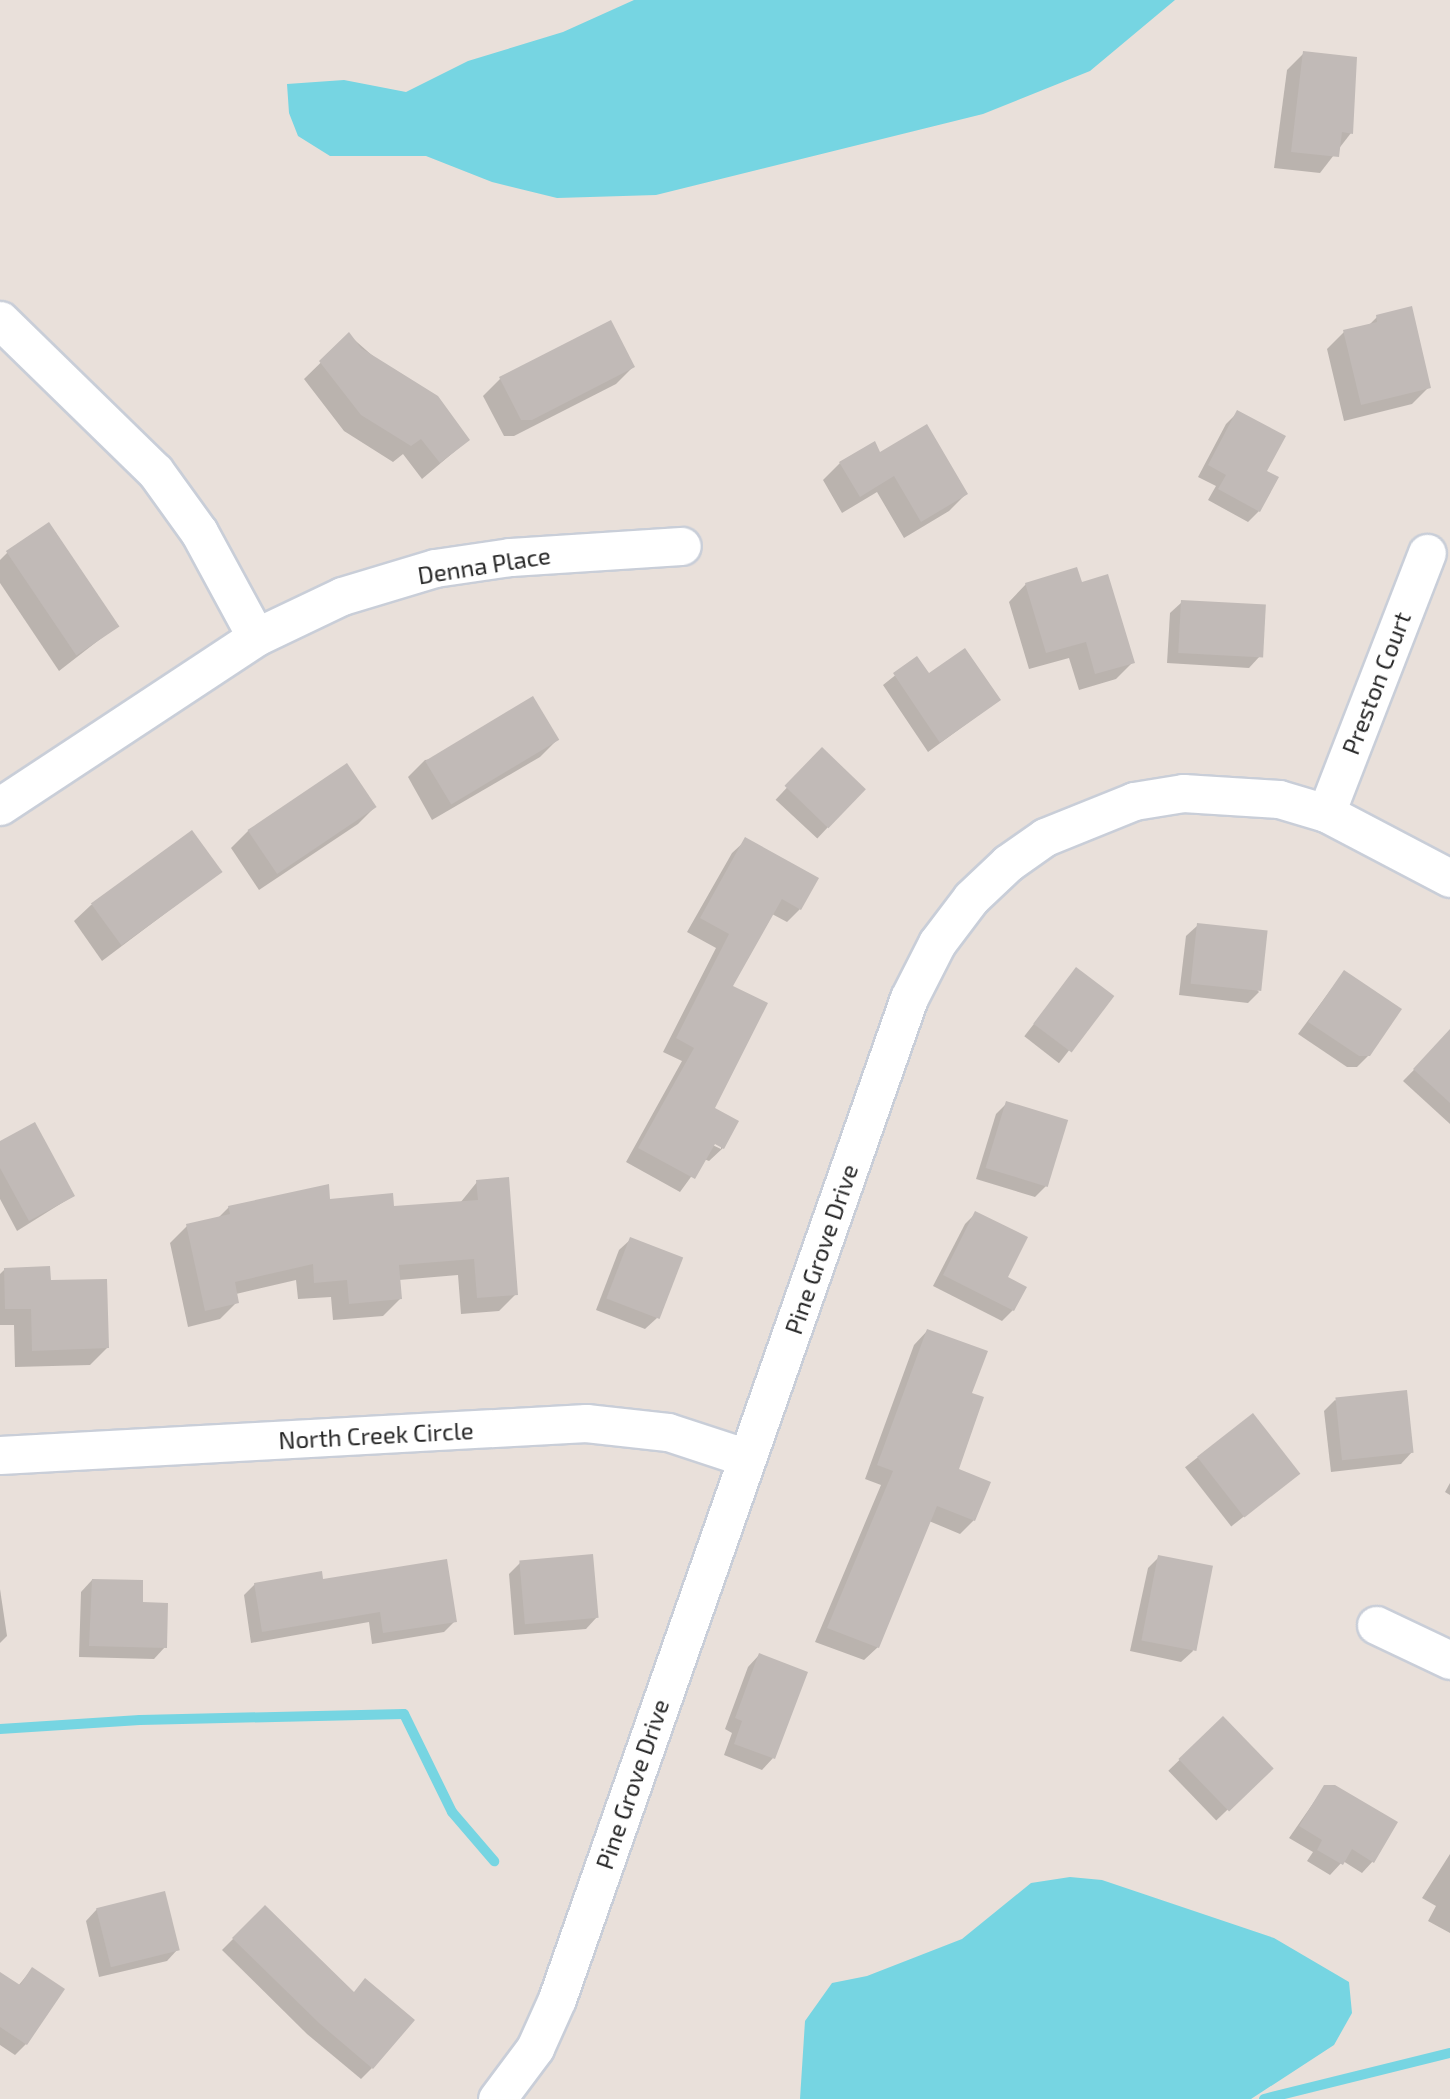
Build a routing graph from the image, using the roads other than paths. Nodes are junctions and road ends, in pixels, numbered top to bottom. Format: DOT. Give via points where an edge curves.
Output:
graph roads {
  1 [pos="0,320"];
  2 [pos="682,546"];
  3 [pos="1427,553"];
  4 [pos="256,637"];
  5 [pos="0,806"];
  6 [pos="1326,813"];
  7 [pos="1450,878"];
  8 [pos="0,1455"];
  9 [pos="747,1458"];
  10 [pos="1376,1625"];
  11 [pos="1450,1660"];
  12 [pos="497,2099"];
  1 -- 4 [label="street" via="155,471 199,532"];
  2 -- 4 [label="street, Denna Place" via="510,557 435,568 342,596"];
  3 -- 6 [label="street, Preston Court"];
  4 -- 5 [label="street, Denna Place"];
  6 -- 7 [label="street, Pine Grove Drive"];
  6 -- 9 [label="street, Pine Grove Drive" via="1279,799 1229,792 1134,801 1045,837 971,898 937,943 909,998"];
  8 -- 9 [label="street, North Creek Circle" via="586,1423 668,1432"];
  9 -- 12 [label="street, Pine Grove Drive" via="557,1999 535,2048"];
  10 -- 11 [label="street"];
}
